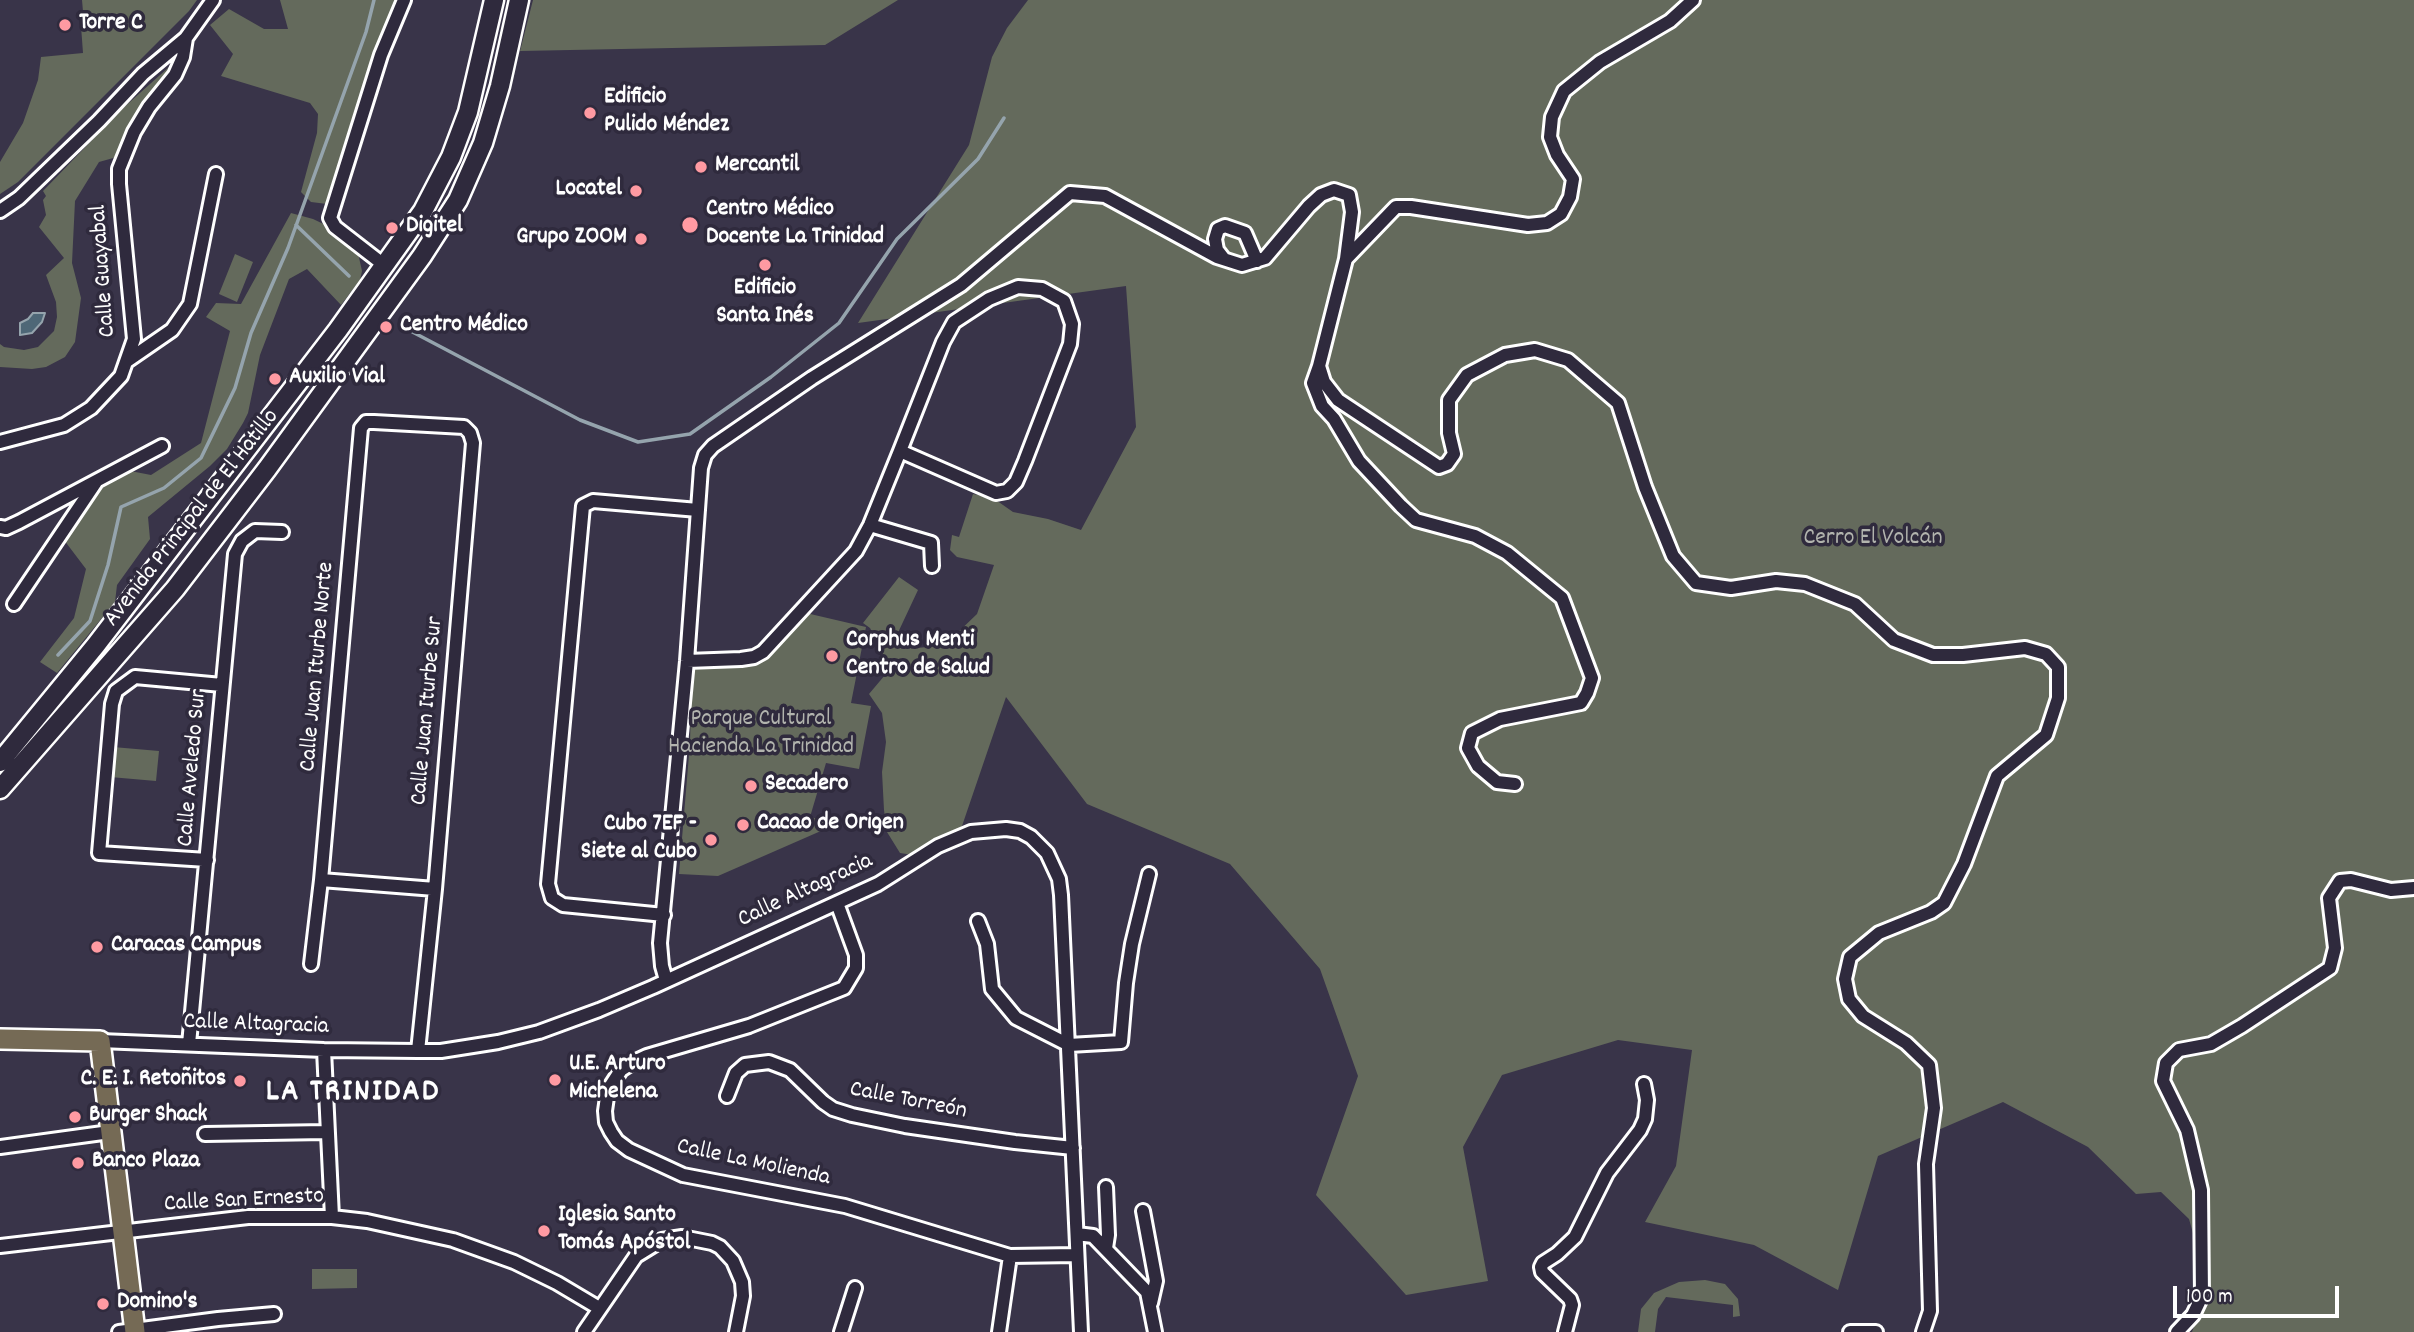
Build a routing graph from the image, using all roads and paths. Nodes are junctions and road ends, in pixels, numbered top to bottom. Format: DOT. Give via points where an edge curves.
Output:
graph roads {
  1 [pos="214,0"];
  2 [pos="404,0"];
  3 [pos="494,0"];
  4 [pos="519,0"];
  5 [pos="1693,0"];
  6 [pos="186,38"];
  7 [pos="216,174"];
  8 [pos="0,211"];
  9 [pos="1224,259"];
  10 [pos="1346,259"];
  11 [pos="1257,261"];
  12 [pos="385,264"];
  13 [pos="127,361"];
  14 [pos="1319,366"];
  15 [pos="413,424"];
  16 [pos="0,442"];
  17 [pos="162,446"];
  18 [pos="900,451"];
  19 [pos="97,480"];
  20 [pos="698,510"];
  21 [pos="870,525"];
  22 [pos="0,527"];
  23 [pos="282,532"];
  24 [pos="932,566"];
  25 [pos="14,604"];
  26 [pos="687,661"];
  27 [pos="222,685"];
  28 [pos="0,762"];
  29 [pos="1515,784"];
  30 [pos="0,789"];
  31 [pos="207,860"];
  32 [pos="1149,874"];
  33 [pos="321,880"];
  34 [pos="2414,888"];
  35 [pos="435,889"];
  36 [pos="837,903"];
  37 [pos="664,915"];
  38 [pos="978,921"];
  39 [pos="311,964"];
  40 [pos="666,980"];
  41 [pos="0,1039"];
  42 [pos="94,1041"];
  43 [pos="189,1044"];
  44 [pos="1069,1045"];
  45 [pos="324,1050"];
  46 [pos="418,1051"];
  47 [pos="1644,1084"];
  48 [pos="727,1096"];
  49 [pos="104,1132"];
  50 [pos="326,1132"];
  51 [pos="205,1134"];
  52 [pos="0,1147"];
  53 [pos="1073,1148"];
  54 [pos="1106,1188"];
  55 [pos="1143,1211"];
  56 [pos="332,1217"];
  57 [pos="117,1233"];
  58 [pos="1077,1234"];
  59 [pos="0,1246"];
  60 [pos="1106,1248"];
  61 [pos="1077,1255"];
  62 [pos="1010,1256"];
  63 [pos="855,1288"];
  64 [pos="1151,1305"];
  65 [pos="599,1308"];
  66 [pos="274,1314"];
  67 [pos="127,1331"];
  68 [pos="584,1332"];
  69 [pos="736,1332"];
  70 [pos="841,1332"];
  71 [pos="999,1332"];
  72 [pos="1081,1332"];
  73 [pos="1155,1332"];
  74 [pos="1565,1332"];
  75 [pos="1850,1332"];
  76 [pos="1876,1332"];
  77 [pos="1923,1332"];
  78 [pos="2177,1332"];
  1 -- 6 [label="street"];
  2 -- 12 [label="street" via="381,55 330,218"];
  3 -- 12 [label="main road, Avenida Principal de El Hatillo" via="468,112 451,157 424,211"];
  4 -- 30 [label="main road, Avenida Principal de El Hatillo" via="483,143 457,200 422,256 175,589"];
  5 -- 10 [label="street" via="1670,22 1600,62 1564,91 1552,117 1550,137 1573,179 1561,214 1547,223 1528,225 1396,207"];
  6 -- 8 [label="street"];
  6 -- 13 [label="street, Calle Guayabal" via="175,75 134,132 119,169 134,325"];
  7 -- 13 [label="street" via="190,304 172,330"];
  9 -- 11 [label="street" via="1242,265"];
  9 -- 11 [label="street" via="1215,239 1218,229 1225,226 1245,233"];
  9 -- 20 [label="street" via="1105,196 1070,193 961,285 713,446 701,468"];
  10 -- 11 [label="street" via="1352,212 1349,194 1334,190 1321,195 1265,258"];
  10 -- 14 [label="street"];
  12 -- 28 [label="main road, Avenida Principal de El Hatillo" via="96,645"];
  13 -- 16 [label="street, Calle Guayabal" via="121,376 91,408 64,425"];
  14 -- 29 [label="street" via="1313,383 1322,406 1359,461 1401,506 1416,520 1475,536 1507,553 1562,598 1592,678 1581,703 1500,719 1472,733 1468,748 1478,766 1497,782"];
  14 -- 77 [label="street" via="1338,400 1439,467 1454,454 1450,400 1467,375 1505,355 1535,350 1568,360 1618,403 1673,556 1696,583 1731,588 1776,581 1805,584 1855,604 1894,640 1933,655 2025,648 2046,654 2058,667 2058,698 2046,735 1997,776 1944,903 1879,933 1850,957 1845,979 1849,999 1863,1016 1906,1043 1929,1065 1934,1108 1926,1164 1930,1311"];
  15 -- 33 [label="street, Calle Juan Iturbe Norte" via="366,422 361,428"];
  15 -- 35 [label="street, Calle Juan Iturbe Sur" via="464,427 473,443"];
  17 -- 19 [label="street"];
  18 -- 18 [label="street" via="954,322 1018,287 1042,289 1064,301 1072,324 1070,344 1025,461 1007,491 996,493"];
  18 -- 21 [label="street"];
  19 -- 22 [label="street" via="19,522"];
  19 -- 25 [label="street"];
  20 -- 26 [label="street"];
  20 -- 37 [label="street" via="593,501 583,506 548,884 552,898 563,905"];
  21 -- 24 [label="street" via="931,543"];
  21 -- 26 [label="street" via="845,565 763,652 741,659"];
  23 -- 27 [label="street, Calle Aveledo Sur" via="255,531 235,554"];
  26 -- 37 [label="street"];
  27 -- 31 [label="street, Calle Aveledo Sur"];
  27 -- 31 [label="street" via="135,677 116,691 109,731 99,853"];
  31 -- 43 [label="street, Calle Aveledo Sur"];
  32 -- 44 [label="street" via="1132,944 1121,1042"];
  33 -- 35 [label="street"];
  33 -- 39 [label="street, Calle Juan Iturbe Norte"];
  34 -- 78 [label="street" via="2391,890 2340,881 2329,898 2335,948 2330,968 2211,1044 2179,1050 2166,1063 2163,1081 2187,1130 2201,1191 2202,1296"];
  35 -- 46 [label="street, Calle Juan Iturbe Sur"];
  36 -- 40 [label="street, Calle Altagracia"];
  36 -- 44 [label="street, Calle Altagracia" via="971,832 1006,829 1031,837 1047,853 1059,879"];
  36 -- 62 [label="street, Calle La Molienda" via="856,955 856,968 844,988 749,1026 632,1063 621,1070 608,1090 606,1122 617,1141 629,1150 682,1175 845,1206"];
  37 -- 40 [label="street" via="660,943"];
  38 -- 44 [label="street" via="997,998 1016,1018"];
  40 -- 46 [label="street, Calle Altagracia" via="539,1032 474,1046"];
  41 -- 42 [label="main road"];
  42 -- 43 [label="street, Calle Altagracia"];
  42 -- 49 [label="main road"];
  43 -- 45 [label="street, Calle Altagracia"];
  44 -- 53 [label="street, Calle Altagracia"];
  45 -- 46 [label="street, Calle Altagracia"];
  45 -- 50 [label="street"];
  47 -- 74 [label="street" via="1647,1101 1640,1130 1607,1173 1575,1237 1541,1267 1573,1305"];
  48 -- 53 [label="street, Calle Torreón" via="736,1073 745,1065 769,1062 790,1070 833,1109 852,1115"];
  49 -- 52 [label="street"];
  49 -- 57 [label="main road"];
  50 -- 51 [label="street"];
  50 -- 56 [label="street"];
  53 -- 58 [label="street, Calle Altagracia"];
  54 -- 60 [label="street"];
  55 -- 64 [label="street" via="1156,1281"];
  56 -- 57 [label="street, Calle San Ernesto" via="248,1217"];
  56 -- 65 [label="street, Calle San Ernesto" via="453,1240 514,1262"];
  57 -- 59 [label="street, Calle San Ernesto"];
  57 -- 67 [label="main road"];
  58 -- 60 [label="street" via="1093,1236"];
  58 -- 61 [label="street, Calle Altagracia"];
  60 -- 64 [label="street" via="1147,1292"];
  61 -- 62 [label="street, Calle La Molienda"];
  61 -- 72 [label="street, Calle Altagracia"];
  62 -- 71 [label="street"];
  63 -- 70 [label="street"];
  64 -- 73 [label="street"];
  65 -- 68 [label="street"];
  65 -- 69 [label="street" via="645,1249 671,1238 702,1239 720,1247 739,1273 743,1296"];
  66 -- 67 [label="street"];
  75 -- 76 [label="street"];
}
